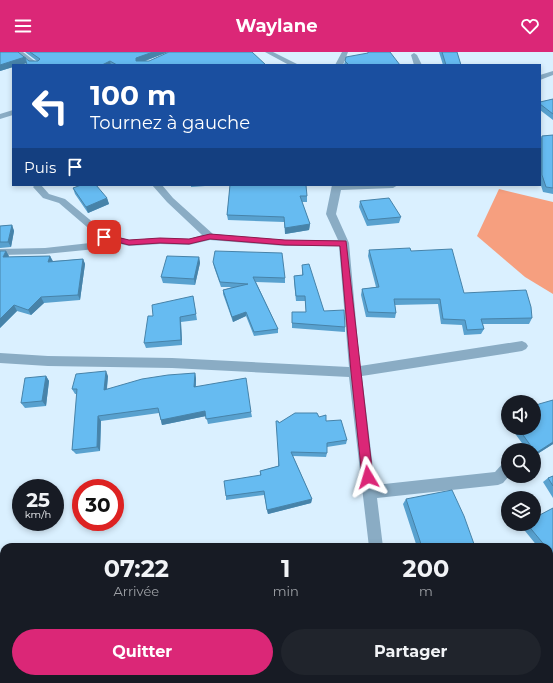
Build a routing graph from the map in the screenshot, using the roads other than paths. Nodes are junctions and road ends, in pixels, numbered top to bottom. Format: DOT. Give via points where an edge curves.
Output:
graph roads {
  1 [pos="19,52"];
  2 [pos="268,52"];
  3 [pos="345,52"];
  4 [pos="414,55"];
  5 [pos="35,64"];
  6 [pos="293,64"];
  7 [pos="339,64"];
  8 [pos="418,64"];
  9 [pos="553,72"];
  10 [pos="541,78"];
  11 [pos="12,112"];
  12 [pos="0,117"];
  13 [pos="158,186"];
  14 [pos="337,186"];
  15 [pos="38,187"];
  16 [pos="210,237"];
  17 [pos="129,243"];
  18 [pos="344,243"];
  19 [pos="0,252"];
  20 [pos="522,346"];
  21 [pos="0,358"];
  22 [pos="355,372"];
  23 [pos="501,475"];
  24 [pos="369,492"];
  25 [pos="375,543"];
  1 -- 5 [label="street"];
  2 -- 6 [label="street"];
  3 -- 7 [label="street"];
  4 -- 8 [label="street"];
  9 -- 10 [label="street"];
  11 -- 12 [label="street"];
  13 -- 16 [label="street"];
  14 -- 18 [label="street" via="331,214"];
  15 -- 17 [label="street" via="46,196 62,200 104,237"];
  16 -- 17 [label="street" via="189,242"];
  16 -- 18 [label="street" via="285,243"];
  17 -- 19 [label="street" via="45,251"];
  18 -- 22 [label="street"];
  20 -- 22 [label="street"];
  21 -- 22 [label="street"];
  22 -- 24 [label="street"];
  23 -- 24 [label="street" via="498,478"];
  24 -- 25 [label="street"];
}
